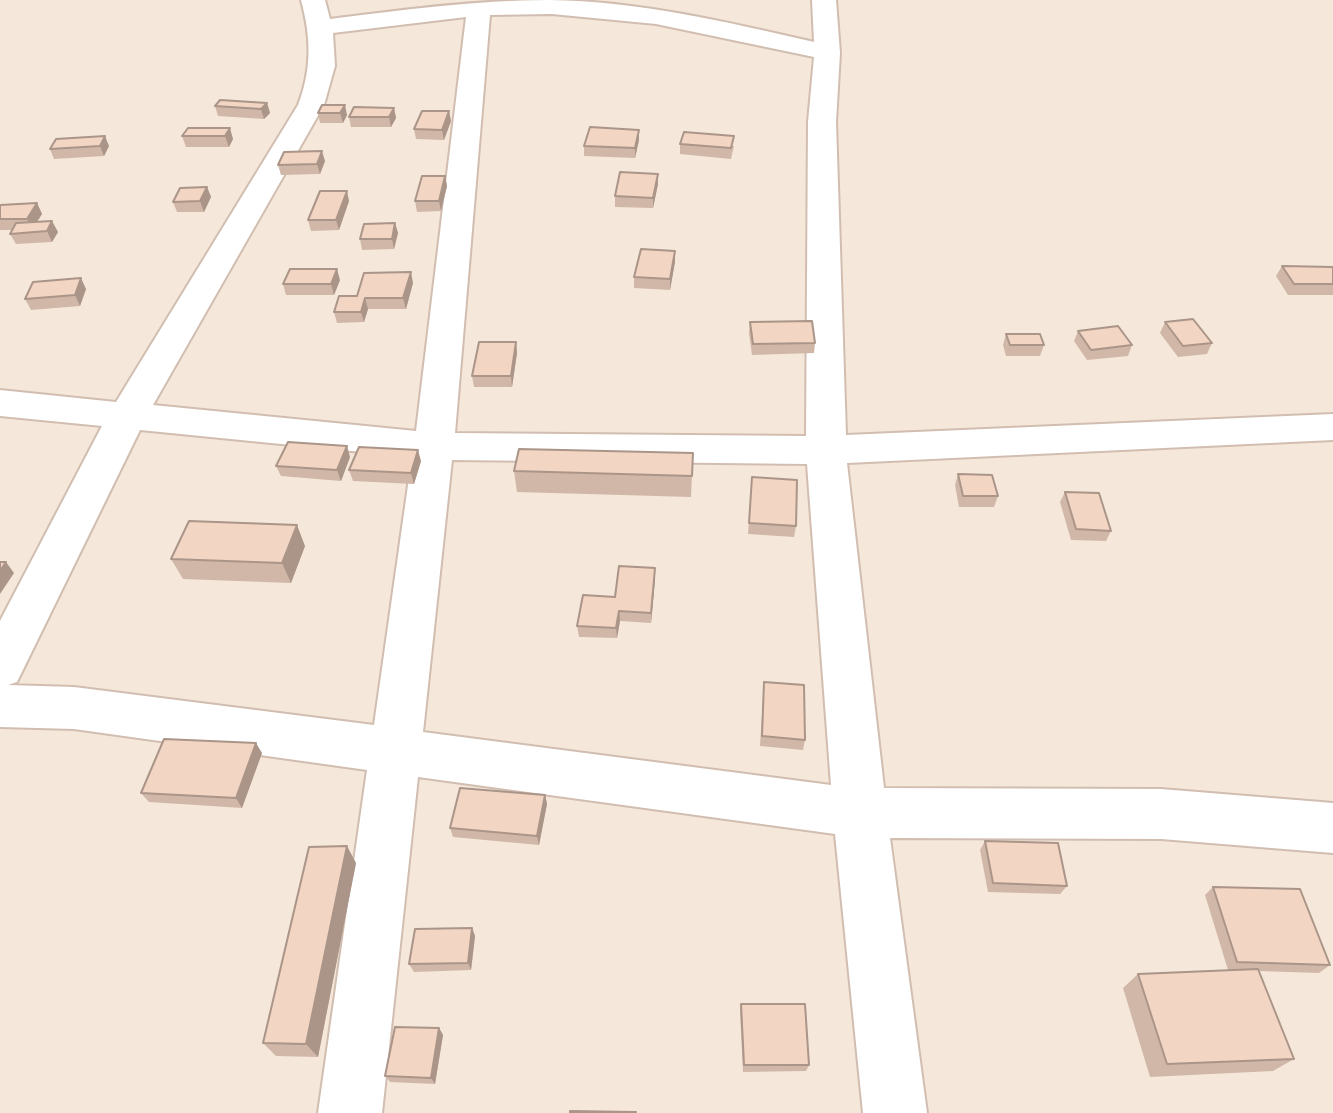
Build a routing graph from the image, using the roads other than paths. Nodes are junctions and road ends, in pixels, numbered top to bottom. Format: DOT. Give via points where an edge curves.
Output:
graph roads {
  1 [pos="824,0"];
  2 [pos="479,10"];
  3 [pos="317,14"];
  4 [pos="827,53"];
  5 [pos="0,403"];
  6 [pos="127,416"];
  7 [pos="1330,433"];
  8 [pos="434,446"];
  9 [pos="826,450"];
  10 [pos="0,668"];
  11 [pos="0,706"];
  12 [pos="396,752"];
  13 [pos="860,813"];
  14 [pos="1333,828"];
  15 [pos="350,1113"];
  16 [pos="895,1113"];
  1 -- 4 [label="street"];
  2 -- 3 [label="street"];
  2 -- 4 [label="street" via="551,7 685,20"];
  2 -- 8 [label="street"];
  3 -- 6 [label="street" via="322,79 311,105"];
  4 -- 9 [label="street" via="822,122"];
  5 -- 6 [label="street"];
  6 -- 8 [label="street"];
  6 -- 10 [label="street"];
  7 -- 9 [label="street"];
  8 -- 9 [label="street"];
  8 -- 12 [label="street"];
  9 -- 13 [label="street"];
  11 -- 12 [label="street" via="74,708"];
  12 -- 13 [label="street"];
  12 -- 15 [label="street"];
  13 -- 14 [label="street" via="1161,814"];
  13 -- 16 [label="street"];
}
